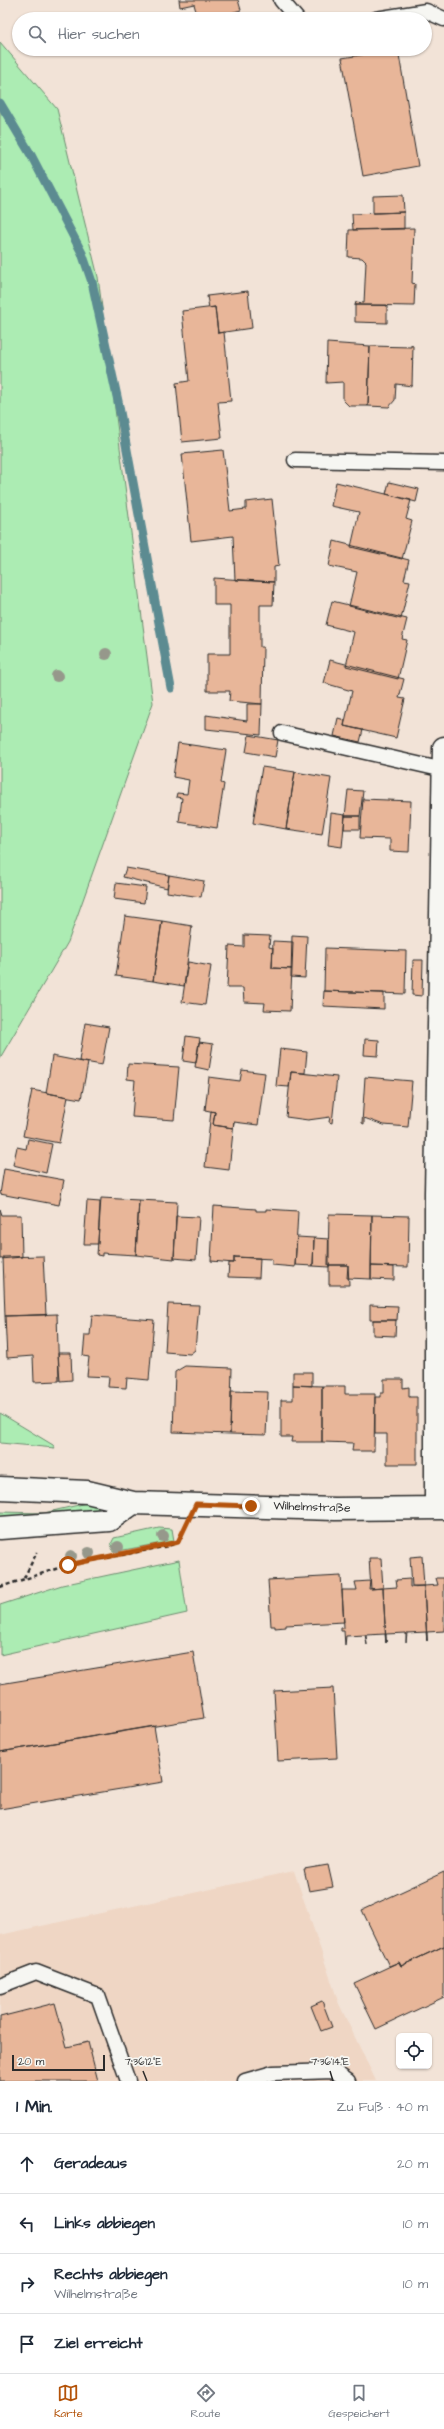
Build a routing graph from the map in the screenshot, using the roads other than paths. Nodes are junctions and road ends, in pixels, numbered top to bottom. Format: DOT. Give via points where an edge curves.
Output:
graph roads {
  1 [pos="280,0"];
  2 [pos="291,12"];
  3 [pos="432,14"];
  4 [pos="444,19"];
  5 [pos="295,460"];
  6 [pos="444,463"];
  7 [pos="282,733"];
  8 [pos="444,748"];
  9 [pos="444,770"];
  10 [pos="444,775"];
  11 [pos="442,944"];
  12 [pos="440,1177"];
  13 [pos="0,1488"];
  14 [pos="133,1503"];
  15 [pos="440,1508"];
  16 [pos="0,1528"];
  17 [pos="0,1986"];
  18 [pos="128,2081"];
  19 [pos="245,2081"];
  20 [pos="348,2081"];
  1 -- 2 [label="lane"];
  3 -- 4 [label="lane"];
  5 -- 6 [label="lane"];
  7 -- 9 [label="lane"];
  8 -- 9 [label="street"];
  9 -- 10 [label="street"];
  10 -- 11 [label="street"];
  11 -- 12 [label="street"];
  12 -- 15 [label="street"];
  13 -- 14 [label="street, Wilhelmstraße" via="87,1492"];
  14 -- 15 [label="street, Wilhelmstraße" via="335,1509"];
  14 -- 16 [label="street" via="109,1520"];
  17 -- 18 [label="lane" via="36,1972 98,1996"];
  19 -- 20 [label="lane" via="273,2073 333,2071"];
}
